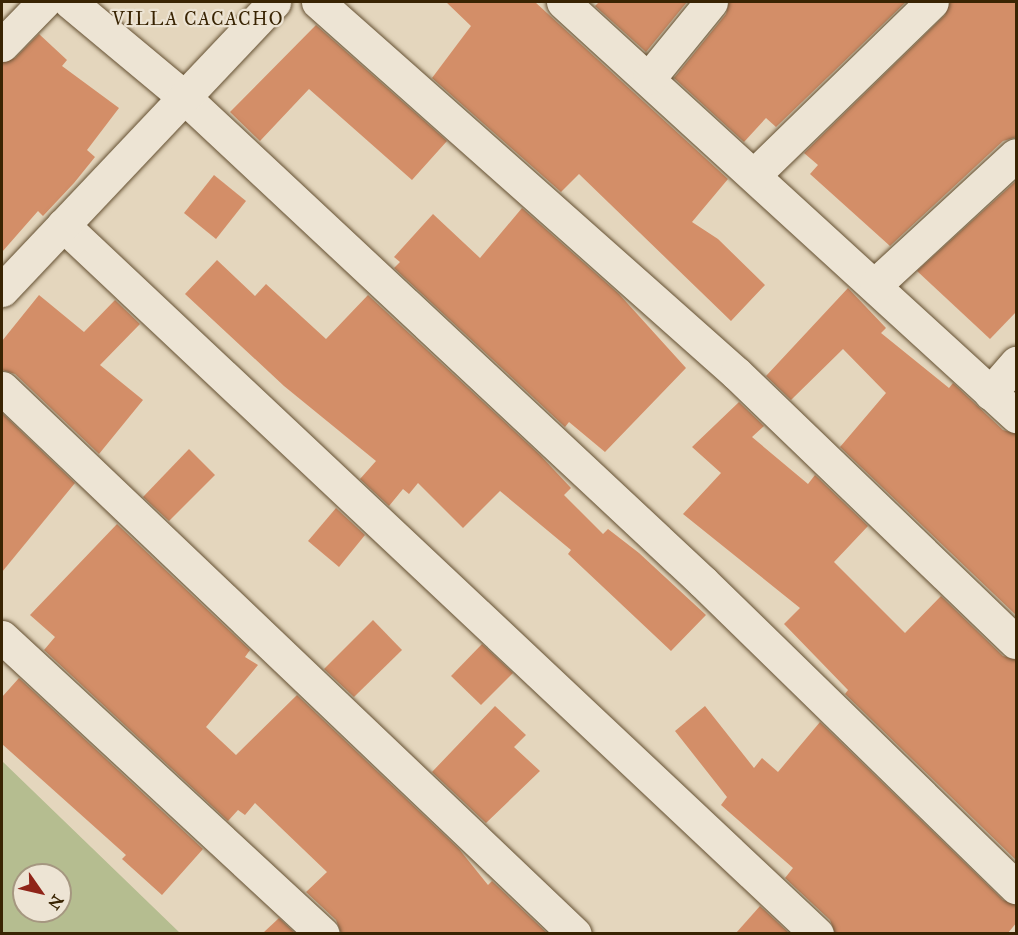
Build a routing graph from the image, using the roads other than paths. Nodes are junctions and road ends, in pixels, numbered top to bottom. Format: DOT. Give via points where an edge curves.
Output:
graph roads {
  1 [pos="44,2"];
  2 [pos="70,2"];
  3 [pos="274,2"];
  4 [pos="318,2"];
  5 [pos="563,2"];
  6 [pos="711,2"];
  7 [pos="932,2"];
  8 [pos="2,45"];
  9 [pos="649,78"];
  10 [pos="184,97"];
  11 [pos="1017,155"];
  12 [pos="754,175"];
  13 [pos="63,225"];
  14 [pos="876,284"];
  15 [pos="2,290"];
  16 [pos="1017,363"];
  17 [pos="2,388"];
  18 [pos="990,393"];
  19 [pos="1017,416"];
  20 [pos="2,637"];
  21 [pos="1017,642"];
  22 [pos="1017,887"];
  23 [pos="323,933"];
  24 [pos="576,933"];
  25 [pos="817,933"];
  1 -- 8 [label="street"];
  2 -- 10 [label="street"];
  3 -- 10 [label="street"];
  4 -- 21 [label="street" via="735,373"];
  5 -- 9 [label="street"];
  6 -- 9 [label="street"];
  7 -- 12 [label="street"];
  9 -- 12 [label="street"];
  10 -- 13 [label="street"];
  10 -- 22 [label="street" via="703,582"];
  11 -- 14 [label="street"];
  12 -- 14 [label="street"];
  13 -- 15 [label="street"];
  13 -- 25 [label="street"];
  14 -- 18 [label="street"];
  16 -- 18 [label="street"];
  17 -- 24 [label="street"];
  18 -- 19 [label="street"];
  20 -- 23 [label="street"];
}
